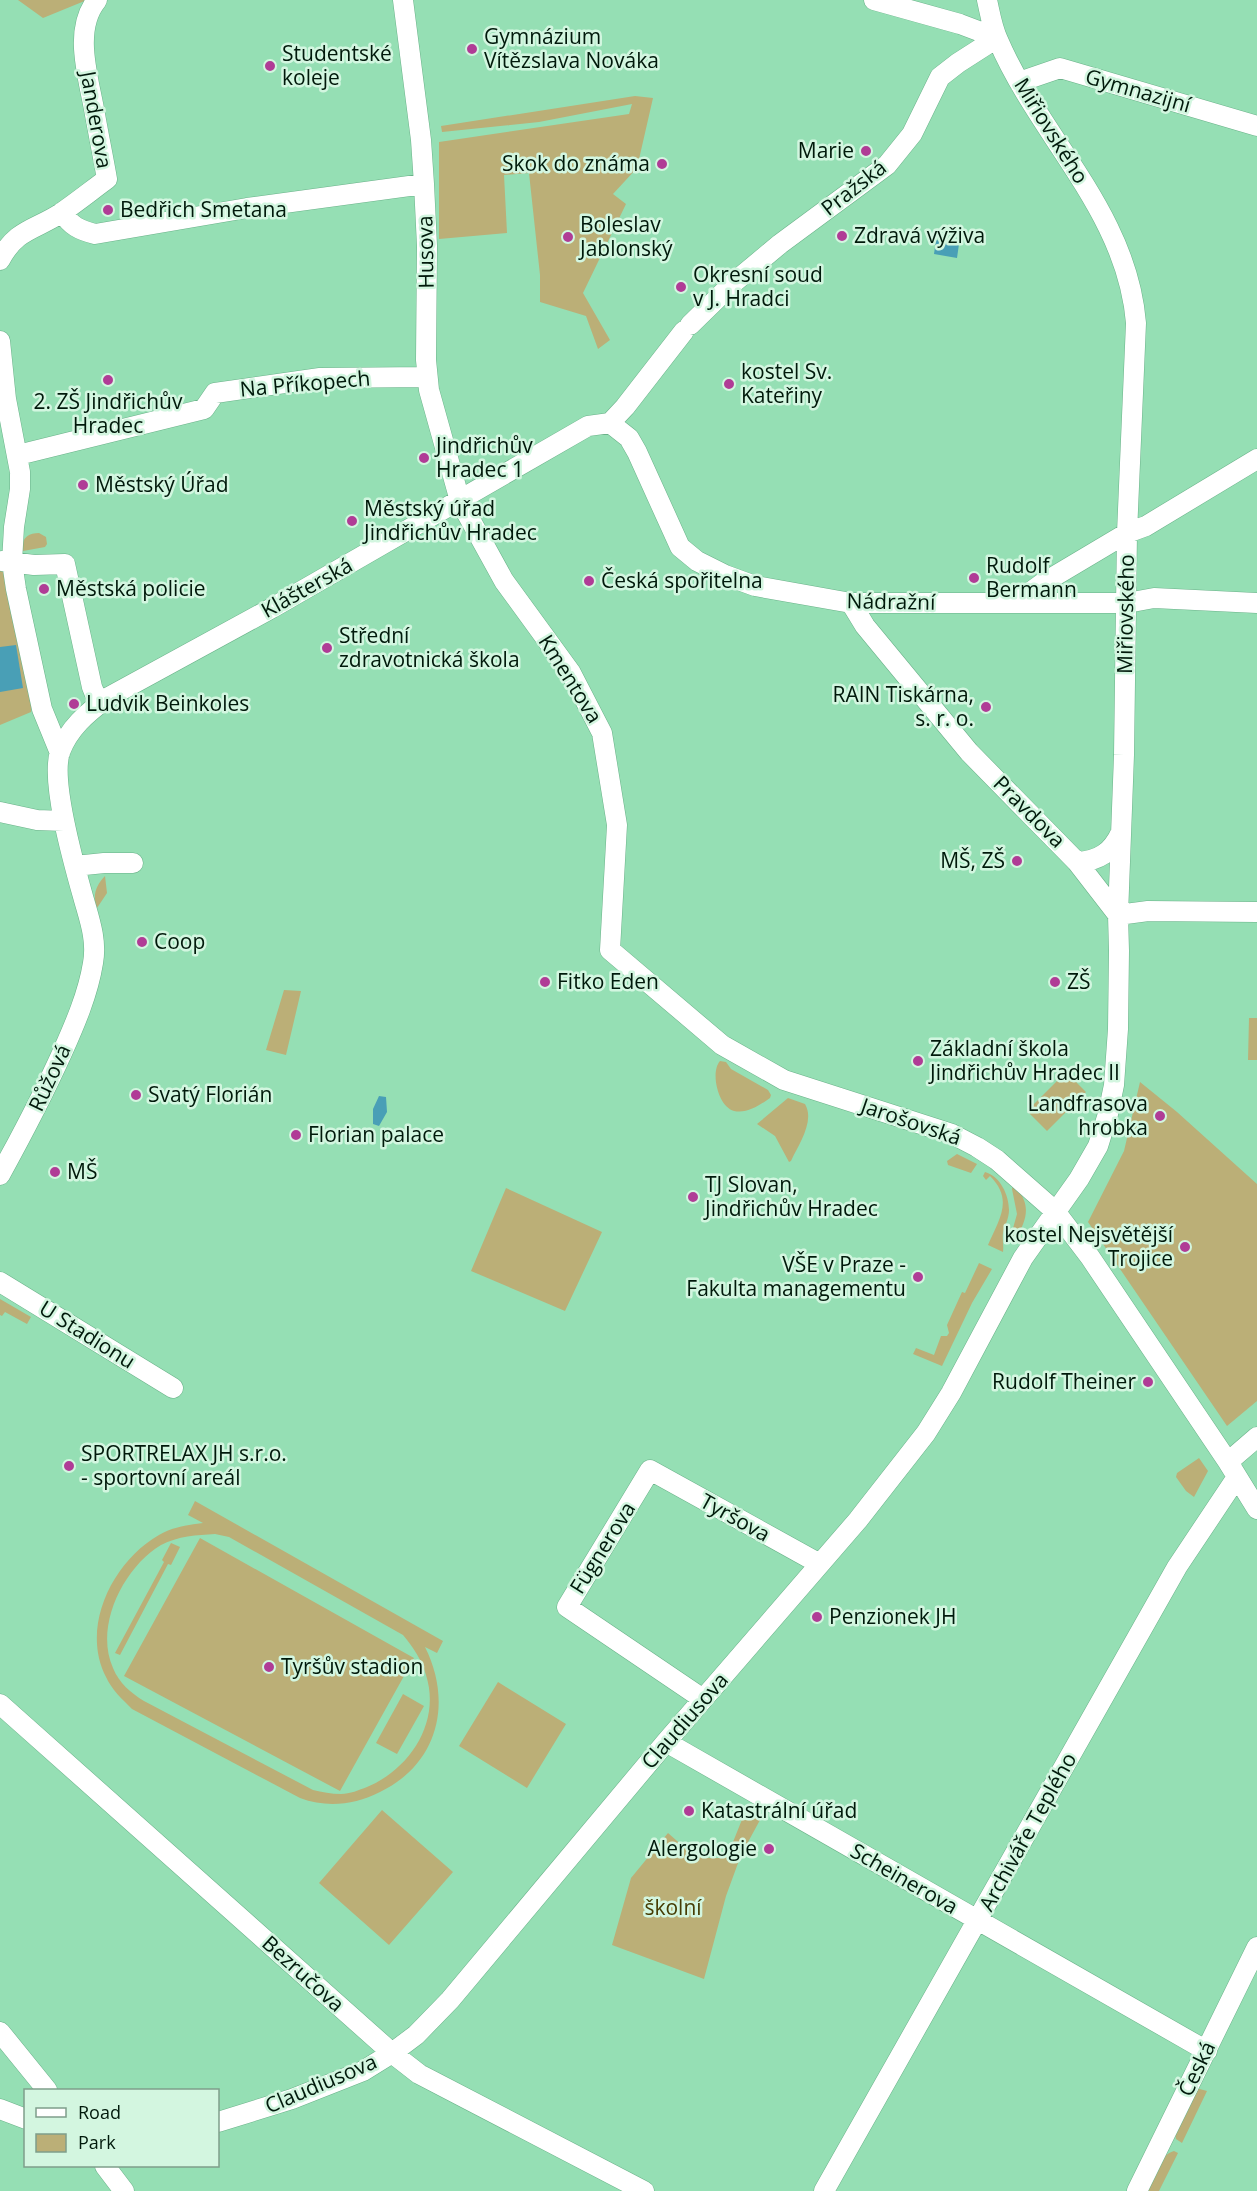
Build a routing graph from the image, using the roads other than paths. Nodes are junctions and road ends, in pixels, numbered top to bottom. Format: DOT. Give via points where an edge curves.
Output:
graph roads {
  1 [pos="98,0"];
  2 [pos="404,0"];
  3 [pos="874,0"];
  4 [pos="987,0"];
  5 [pos="997,38"];
  6 [pos="1019,82"];
  7 [pos="1257,126"];
  8 [pos="424,184"];
  9 [pos="62,212"];
  10 [pos="0,260"];
  11 [pos="0,341"];
  12 [pos="426,377"];
  13 [pos="610,423"];
  14 [pos="18,455"];
  15 [pos="1257,459"];
  16 [pos="460,501"];
  17 [pos="1127,533"];
  18 [pos="6,561"];
  19 [pos="851,603"];
  20 [pos="1015,603"];
  21 [pos="1127,603"];
  22 [pos="1257,603"];
  23 [pos="99,704"];
  24 [pos="60,753"];
  25 [pos="0,812"];
  26 [pos="64,821"];
  27 [pos="1121,832"];
  28 [pos="1077,862"];
  29 [pos="133,863"];
  30 [pos="75,866"];
  31 [pos="1257,912"];
  32 [pos="1118,915"];
  33 [pos="610,950"];
  34 [pos="0,1176"];
  35 [pos="1055,1211"];
  36 [pos="0,1282"];
  37 [pos="174,1388"];
  38 [pos="1257,1437"];
  39 [pos="650,1470"];
  40 [pos="1233,1470"];
  41 [pos="1257,1509"];
  42 [pos="820,1564"];
  43 [pos="704,1699"];
  44 [pos="0,1704"];
  45 [pos="666,1742"];
  46 [pos="978,1921"];
  47 [pos="1257,1947"];
  48 [pos="0,2032"];
  49 [pos="1207,2051"];
  50 [pos="392,2053"];
  51 [pos="45,2089"];
  52 [pos="0,2109"];
  53 [pos="24,2118"];
  54 [pos="219,2122"];
  55 [pos="106,2167"];
  56 [pos="124,2191"];
  57 [pos="644,2191"];
  58 [pos="824,2191"];
  59 [pos="1137,2191"];
  1 -- 9 [label="street, Janderova" via="88,19 85,56 107,179"];
  2 -- 8 [label="street, Husova"];
  3 -- 5 [label="street"];
  4 -- 5 [label="street"];
  5 -- 6 [label="street, Miřiovského"];
  5 -- 13 [label="street, Pražská" via="940,77 912,134 887,165 780,244 687,328"];
  6 -- 7 [label="street, Gymnazijní" via="1060,68"];
  6 -- 17 [label="street, Miřiovského" via="1105,219 1127,270 1134,298"];
  8 -- 9 [label="street" via="95,234 80,230"];
  8 -- 12 [label="street, Husova"];
  9 -- 10 [label="street, Janderova" via="18,236"];
  11 -- 14 [label="street" via="6,399"];
  12 -- 14 [label="street, Na Příkopech" via="320,378 215,393 204,409"];
  12 -- 16 [label="street, Husova"];
  13 -- 16 [label="street, Klášterská" via="588,426"];
  13 -- 19 [label="street, Nádražní" via="629,438 680,547 697,561 755,586"];
  14 -- 18 [label="street" via="20,489"];
  15 -- 17 [label="street" via="1146,526"];
  16 -- 23 [label="street, Klášterská"];
  16 -- 33 [label="street, Kmentova" via="504,581 571,673 602,733 617,825"];
  17 -- 20 [label="street"];
  17 -- 21 [label="street, Miřiovského"];
  18 -- 23 [label="street" via="65,564"];
  18 -- 24 [label="street" via="16,589 42,709"];
  19 -- 20 [label="street, Nádražní"];
  19 -- 28 [label="street, Pravdova" via="969,752"];
  20 -- 21 [label="street, Nádražní"];
  21 -- 22 [label="street, Nádražní" via="1154,598"];
  21 -- 27 [label="street, Miřiovského"];
  23 -- 24 [label="street, Klášterská" via="78,723"];
  24 -- 26 [label="street, Růžová" via="58,776"];
  25 -- 26 [label="street"];
  26 -- 30 [label="street, Růžová"];
  27 -- 28 [label="street" via="1101,857"];
  27 -- 32 [label="street, Miřiovského"];
  28 -- 32 [label="street, Pravdova"];
  29 -- 30 [label="street"];
  30 -- 34 [label="street, Růžová" via="93,938 90,976 75,1023"];
  31 -- 32 [label="street" via="1148,911"];
  32 -- 35 [label="street, Miřiovského" via="1118,1029 1108,1114 1089,1164"];
  33 -- 35 [label="street, Jarošovská" via="722,1045 784,1080 960,1138 997,1160"];
  35 -- 40 [label="street, Jarošovská"];
  35 -- 42 [label="street, Claudiusova" via="1023,1258 926,1433"];
  36 -- 37 [label="street, U Stadionu"];
  38 -- 40 [label="street, Archiváře Teplého"];
  39 -- 42 [label="street, Tyršova"];
  39 -- 43 [label="street, Fügnerova" via="567,1607"];
  40 -- 41 [label="street, Jarošovská"];
  40 -- 46 [label="street, Archiváře Teplého"];
  42 -- 43 [label="street, Claudiusova"];
  43 -- 45 [label="street, Claudiusova"];
  44 -- 50 [label="street, Bezručova"];
  45 -- 46 [label="street, Scheinerova"];
  45 -- 50 [label="street, Claudiusova" via="450,2000"];
  46 -- 49 [label="street, Scheinerova"];
  46 -- 58 [label="street, Archiváře Teplého"];
  47 -- 49 [label="street, Česká"];
  48 -- 51 [label="street"];
  49 -- 59 [label="street, Česká"];
  50 -- 54 [label="street, Claudiusova" via="363,2071"];
  50 -- 57 [label="street, Bezručova" via="419,2074"];
  52 -- 53 [label="street"];
  55 -- 56 [label="street"];
}
